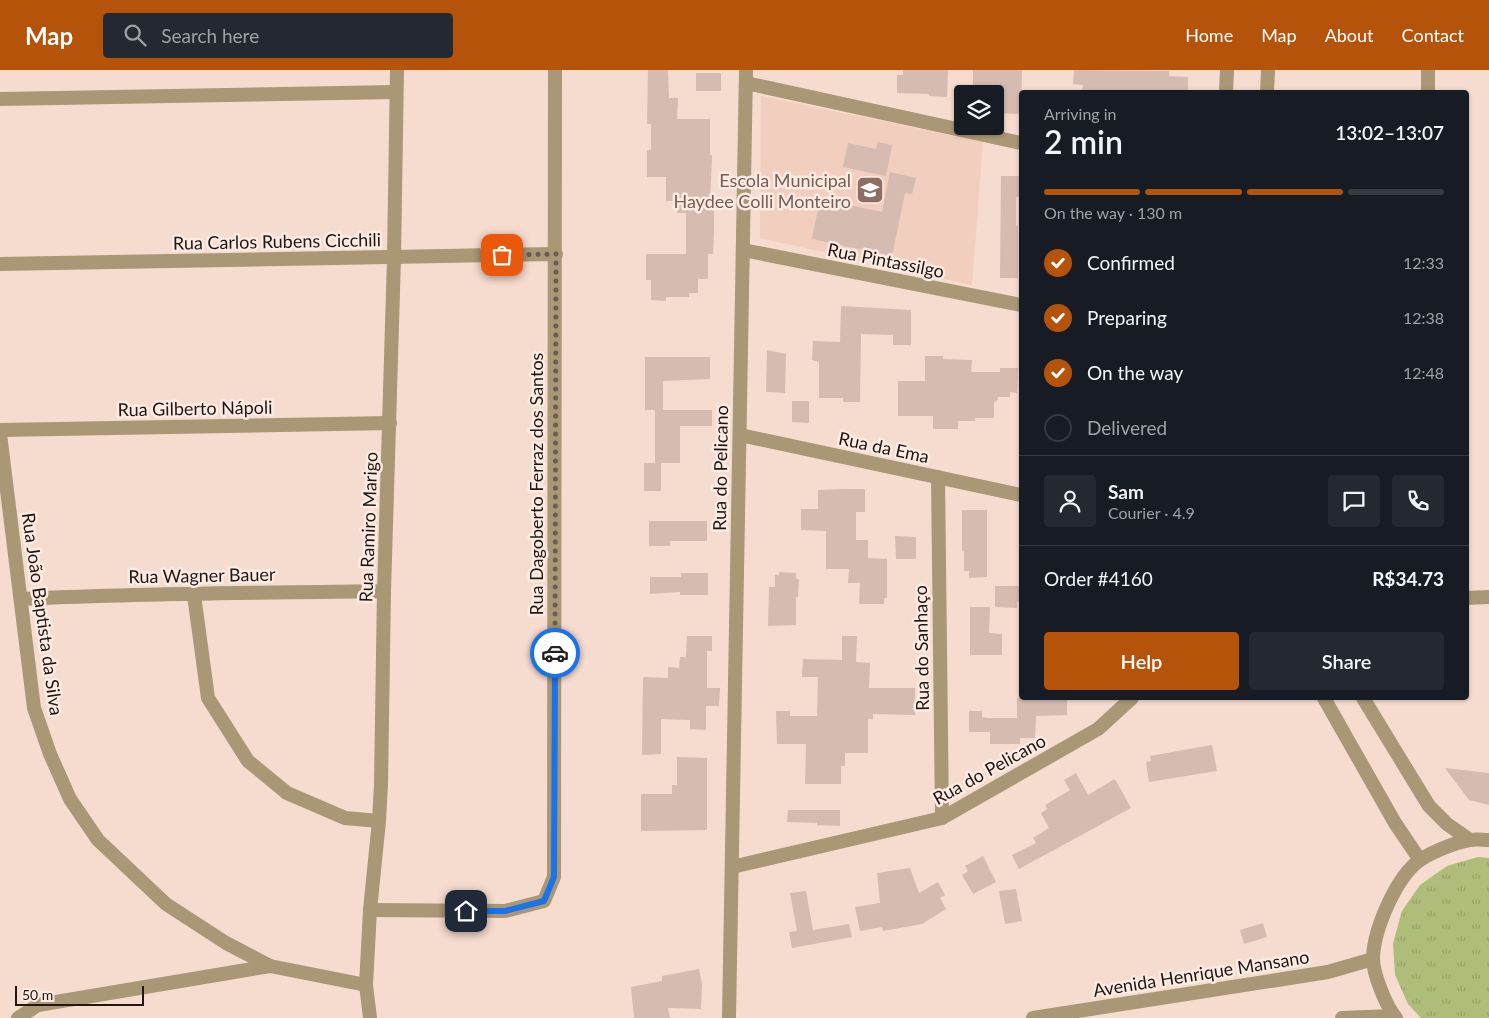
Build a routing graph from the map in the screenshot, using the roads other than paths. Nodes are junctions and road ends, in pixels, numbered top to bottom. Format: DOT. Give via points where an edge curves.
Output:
graph roads {
  1 [pos="397,70"];
  2 [pos="555,70"];
  3 [pos="1227,70"];
  4 [pos="1268,70"];
  5 [pos="1428,70"];
  6 [pos="746,76"];
  7 [pos="1226,90"];
  8 [pos="1267,90"];
  9 [pos="1428,90"];
  10 [pos="396,92"];
  11 [pos="0,99"];
  12 [pos="1019,143"];
  13 [pos="743,250"];
  14 [pos="556,254"];
  15 [pos="394,258"];
  16 [pos="0,264"];
  17 [pos="1019,305"];
  18 [pos="390,423"];
  19 [pos="0,430"];
  20 [pos="0,434"];
  21 [pos="740,435"];
  22 [pos="938,477"];
  23 [pos="1019,496"];
  24 [pos="384,590"];
  25 [pos="194,595"];
  26 [pos="1489,597"];
  27 [pos="20,598"];
  28 [pos="1469,598"];
  29 [pos="1130,700"];
  30 [pos="1325,700"];
  31 [pos="1364,700"];
  32 [pos="942,818"];
  33 [pos="380,821"];
  34 [pos="1470,840"];
  35 [pos="1489,840"];
  36 [pos="1420,860"];
  37 [pos="732,867"];
  38 [pos="370,910"];
  39 [pos="1373,959"];
  40 [pos="270,966"];
  41 [pos="366,985"];
  42 [pos="1395,1017"];
  43 [pos="18,1018"];
  44 [pos="370,1018"];
  45 [pos="729,1018"];
  46 [pos="1033,1018"];
  47 [pos="1342,1018"];
  1 -- 10 [label="street, Rua Ramiro Marigo"];
  2 -- 14 [label="street, Rua Dagoberto Ferraz dos Santos"];
  3 -- 7 [label="street"];
  4 -- 8 [label="street"];
  5 -- 9 [label="street"];
  6 -- 12 [label="street"];
  6 -- 13 [label="street, Rua do Pelicano"];
  10 -- 11 [label="street"];
  10 -- 15 [label="street, Rua Ramiro Marigo"];
  13 -- 17 [label="street, Rua Pintassilgo"];
  13 -- 21 [label="street, Rua do Pelicano"];
  14 -- 15 [label="street, Rua Carlos Rubens Cicchili"];
  14 -- 38 [label="street, Rua Dagoberto Ferraz dos Santos" via="554,877 544,901 505,911"];
  15 -- 16 [label="street, Rua Carlos Rubens Cicchili"];
  15 -- 18 [label="street, Rua Ramiro Marigo"];
  18 -- 19 [label="street, Rua Gilberto Nápoli"];
  18 -- 24 [label="street, Rua Ramiro Marigo"];
  20 -- 27 [label="street, Rua João Baptista da Silva"];
  21 -- 22 [label="street, Rua da Ema"];
  21 -- 37 [label="street, Rua do Pelicano"];
  22 -- 23 [label="street, Rua da Ema"];
  22 -- 32 [label="street, Rua do Sanhaço"];
  24 -- 25 [label="street, Rua Wagner Bauer"];
  24 -- 33 [label="street, Rua Ramiro Marigo"];
  25 -- 27 [label="street, Rua Wagner Bauer"];
  25 -- 33 [label="street" via="208,698 248,761 287,792 345,818"];
  26 -- 28 [label="street"];
  27 -- 40 [label="street, Rua João Baptista da Silva" via="34,708 70,799 98,840 166,904 226,943"];
  29 -- 32 [label="street, Rua do Pelicano" via="1098,729"];
  30 -- 36 [label="street" via="1395,823"];
  31 -- 34 [label="street" via="1429,806"];
  32 -- 37 [label="street, Rua do Pelicano"];
  33 -- 38 [label="street, Rua Ramiro Marigo"];
  34 -- 35 [label="street"];
  34 -- 36 [label="street"];
  36 -- 39 [label="street" via="1392,894 1377,936"];
  37 -- 45 [label="street, Rua do Pelicano"];
  38 -- 41 [label="street, Rua Ramiro Marigo"];
  39 -- 42 [label="street" via="1381,991"];
  39 -- 46 [label="street, Avenida Henrique Mansano" via="1328,972"];
  40 -- 41 [label="street"];
  40 -- 43 [label="street" via="38,1005"];
  41 -- 44 [label="street, Rua Ramiro Marigo"];
  42 -- 47 [label="street"];
}
